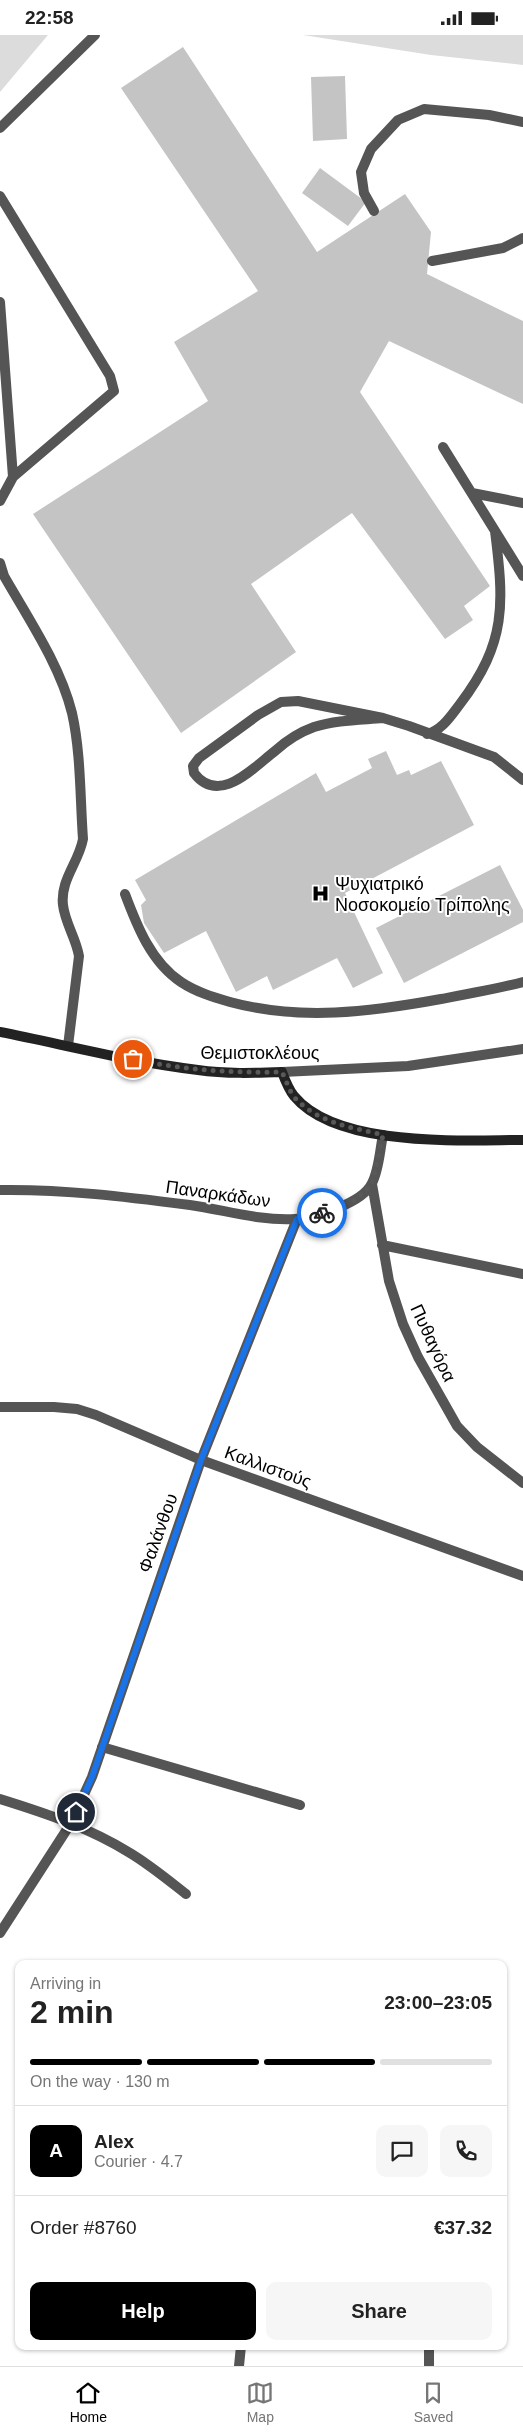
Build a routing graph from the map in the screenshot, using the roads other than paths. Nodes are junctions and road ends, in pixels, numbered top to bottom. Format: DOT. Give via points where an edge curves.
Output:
graph roads {
  1 [pos="95,35"];
  2 [pos="523,122"];
  3 [pos="0,128"];
  4 [pos="0,196"];
  5 [pos="374,211"];
  6 [pos="523,238"];
  7 [pos="432,261"];
  8 [pos="0,302"];
  9 [pos="443,447"];
  10 [pos="13,477"];
  11 [pos="472,493"];
  12 [pos="0,501"];
  13 [pos="523,503"];
  14 [pos="495,531"];
  15 [pos="0,563"];
  16 [pos="523,576"];
  17 [pos="383,718"];
  18 [pos="427,734"];
  19 [pos="523,780"];
  20 [pos="125,893"];
  21 [pos="523,982"];
  22 [pos="0,1032"];
  23 [pos="68,1046"];
  24 [pos="523,1049"];
  25 [pos="282,1072"];
  26 [pos="383,1135"];
  27 [pos="523,1140"];
  28 [pos="372,1184"];
  29 [pos="0,1190"];
  30 [pos="297,1219"];
  31 [pos="382,1245"];
  32 [pos="523,1274"];
  33 [pos="0,1407"];
  34 [pos="201,1460"];
  35 [pos="523,1483"];
  36 [pos="523,1576"];
  37 [pos="102,1747"];
  38 [pos="0,1799"];
  39 [pos="300,1805"];
  40 [pos="71,1823"];
  41 [pos="186,1894"];
  42 [pos="0,1933"];
  43 [pos="241,2350"];
  44 [pos="429,2350"];
  45 [pos="239,2366"];
  46 [pos="429,2366"];
  1 -- 3 [label="street"];
  2 -- 5 [label="street" via="489,115 424,109 398,120 372,149 361,172 364,193"];
  4 -- 10 [label="street" via="110,376 114,391"];
  6 -- 7 [label="street" via="503,248"];
  8 -- 10 [label="street"];
  9 -- 11 [label="street"];
  10 -- 12 [label="street"];
  11 -- 13 [label="street"];
  11 -- 14 [label="street"];
  14 -- 16 [label="street"];
  14 -- 18 [label="street" via="501,611 494,644 481,674 468,693 436,732"];
  15 -- 23 [label="street" via="4,576 51,659 72,713 82,839 65,883 63,903 65,919 79,956"];
  17 -- 17 [label="street" via="307,702 281,702 198,758 193,766 194,773 210,785 224,785 247,773 294,736 314,727 347,720"];
  17 -- 18 [label="street"];
  18 -- 19 [label="street" via="494,757"];
  20 -- 21 [label="street" via="140,933 159,962 180,982 206,995 238,1004 278,1012 320,1014 361,1011"];
  22 -- 23 [label="street, Θεμιστοκλέους"];
  23 -- 25 [label="street, Θεμιστοκλέους" via="199,1070"];
  24 -- 25 [label="street, Θεμιστοκλέους" via="408,1066"];
  25 -- 26 [label="street" via="293,1095 312,1113 336,1124"];
  26 -- 27 [label="street" via="417,1139"];
  26 -- 28 [label="street"];
  28 -- 30 [label="street, Παναρκάδων" via="355,1200 331,1211"];
  28 -- 31 [label="street, Πυθαγόρα"];
  29 -- 30 [label="street, Παναρκάδων" via="52,1189 191,1206 265,1219"];
  30 -- 34 [label="street, Φαλάνθου"];
  31 -- 32 [label="street"];
  31 -- 35 [label="street, Πυθαγόρα" via="403,1324 457,1426 477,1447"];
  33 -- 34 [label="street, Καλλιστούς" via="77,1409"];
  34 -- 36 [label="street, Καλλιστούς"];
  34 -- 37 [label="street, Φαλάνθου"];
  37 -- 39 [label="street"];
  37 -- 40 [label="street, Φαλάνθου"];
  38 -- 40 [label="street"];
  40 -- 41 [label="street" via="130,1853"];
  40 -- 42 [label="street, Φαλάνθου"];
  43 -- 45 [label="street"];
  44 -- 46 [label="street"];
}
